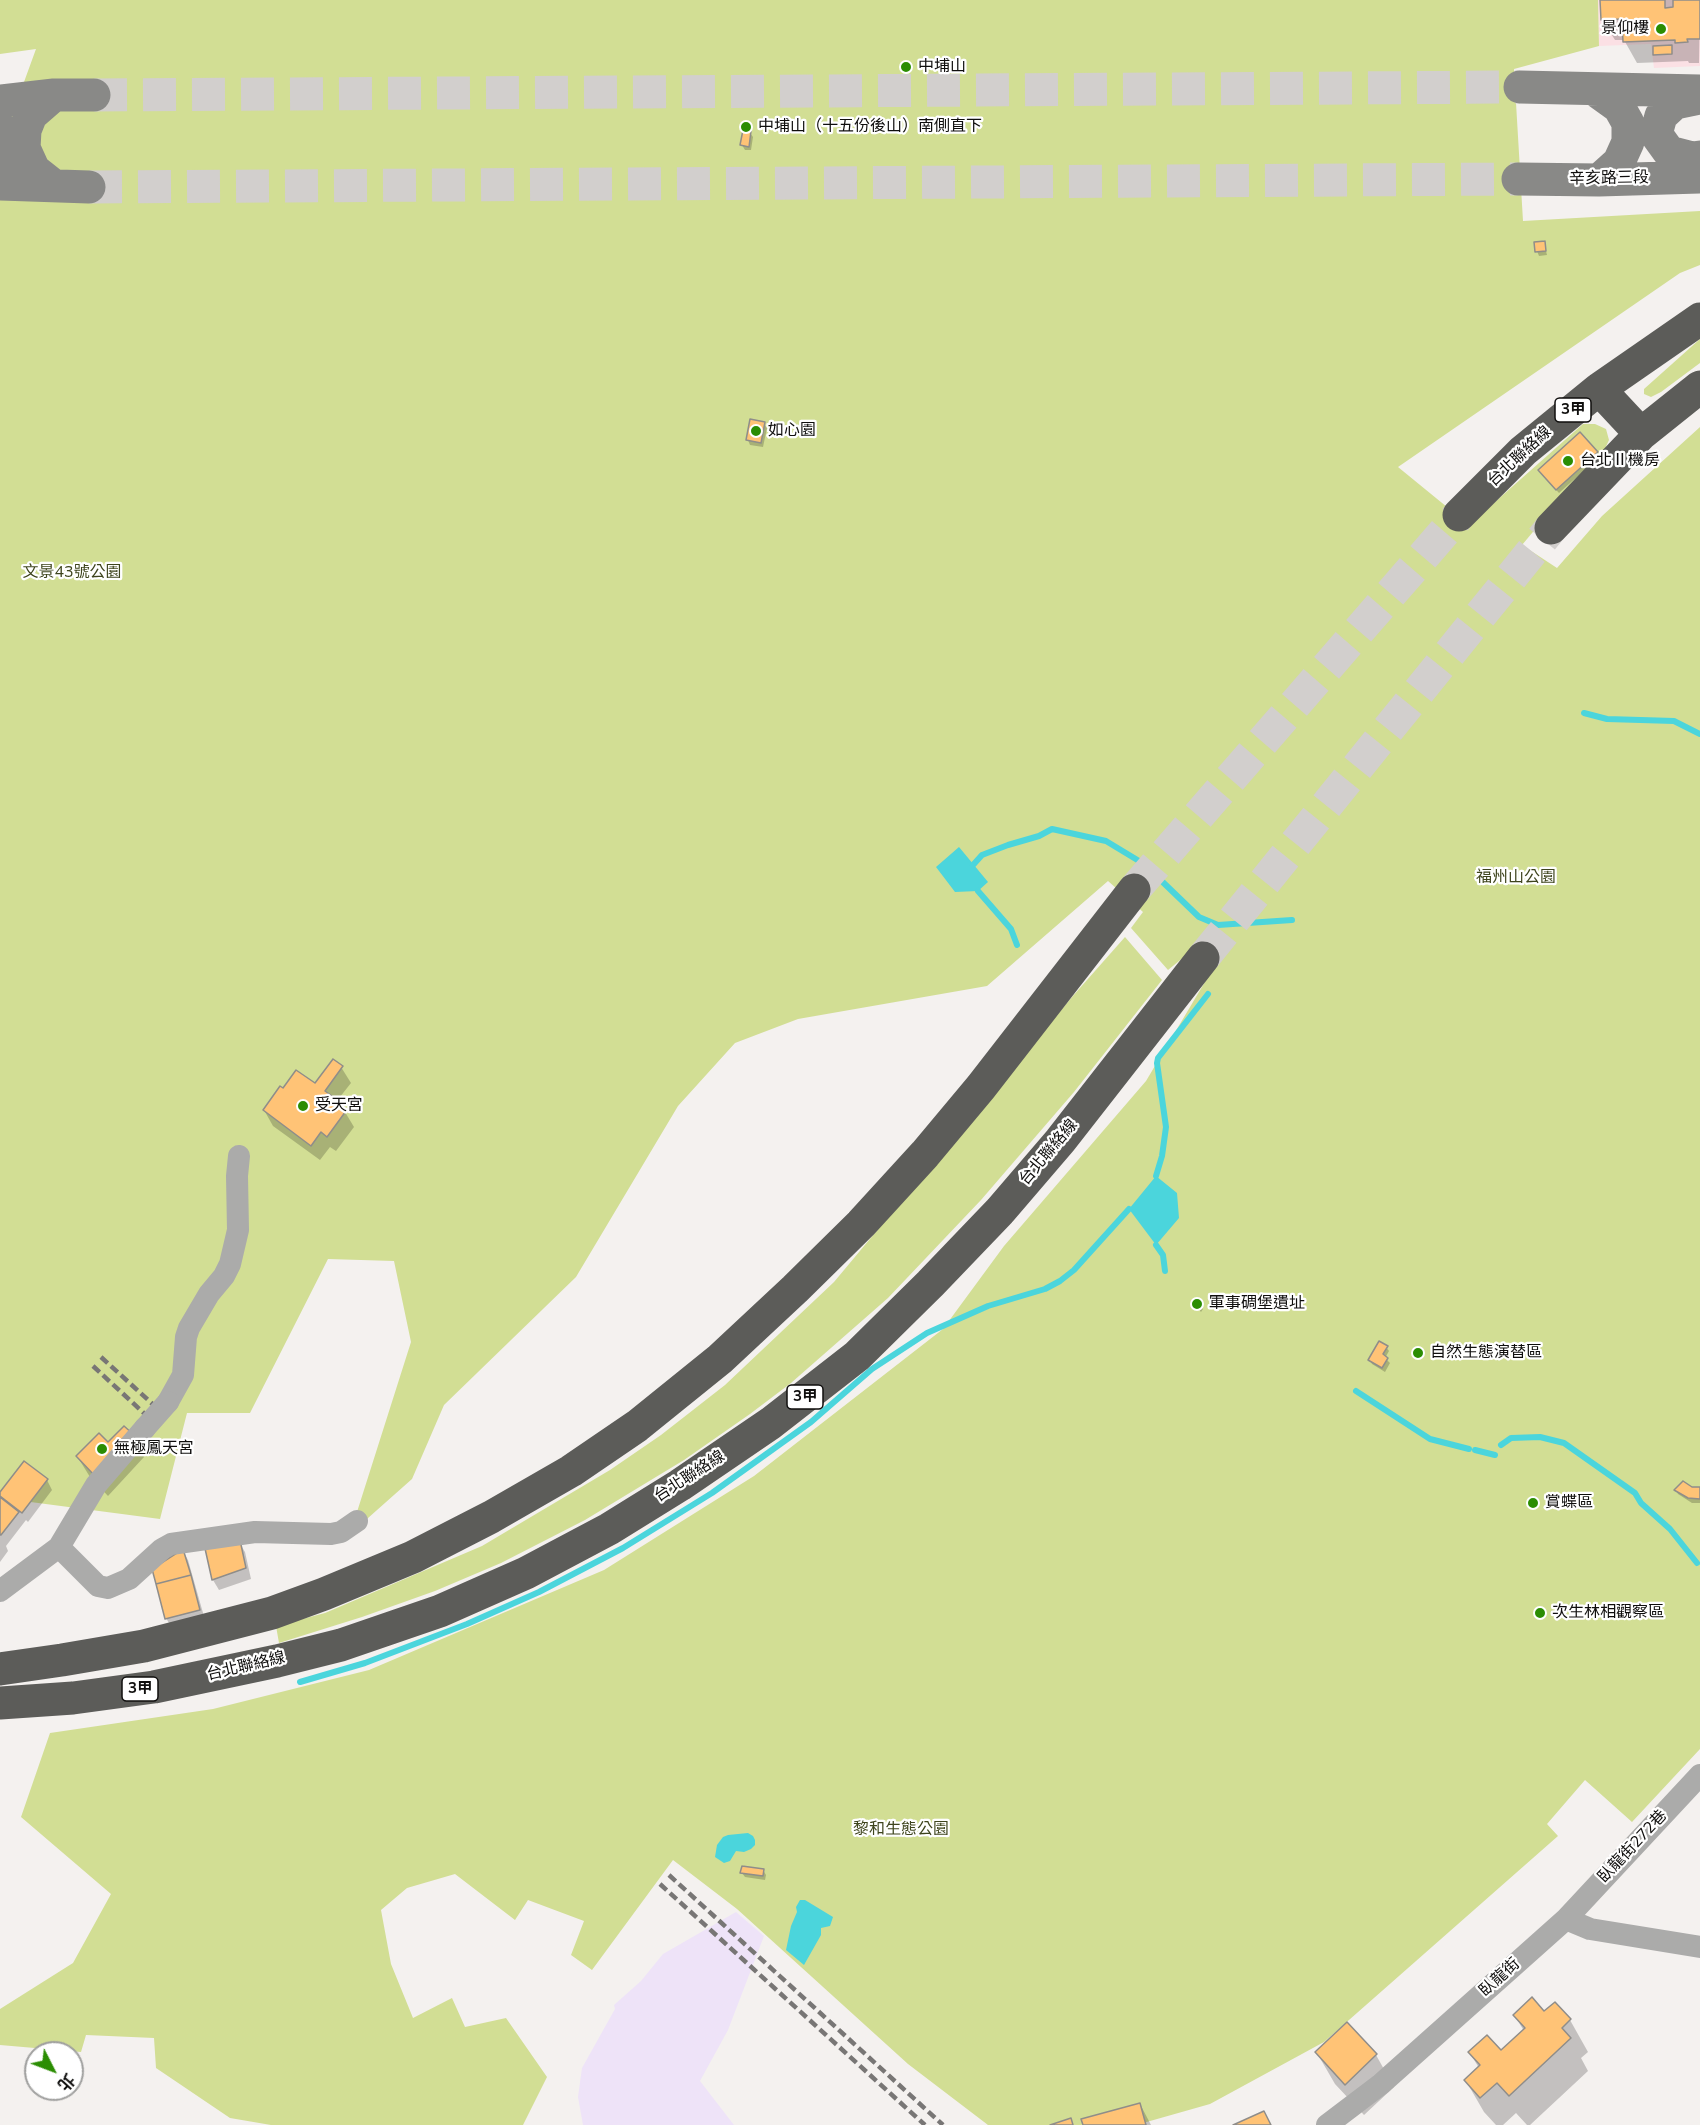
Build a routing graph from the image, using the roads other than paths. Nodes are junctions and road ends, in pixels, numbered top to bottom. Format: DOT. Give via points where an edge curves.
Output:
graph roads {
  1 [pos="1520,87"];
  2 [pos="1594,89"];
  3 [pos="1700,91"];
  4 [pos="54,95"];
  5 [pos="94,95"];
  6 [pos="1700,98"];
  7 [pos="0,101"];
  8 [pos="0,128"];
  9 [pos="1700,157"];
  10 [pos="0,161"];
  11 [pos="1700,177"];
  12 [pos="1518,179"];
  13 [pos="1599,180"];
  14 [pos="0,184"];
  15 [pos="53,185"];
  16 [pos="89,187"];
  17 [pos="1700,319"];
  18 [pos="1700,387"];
  19 [pos="1599,389"];
  20 [pos="1641,434"];
  21 [pos="1459,515"];
  22 [pos="1551,528"];
  23 [pos="1134,890"];
  24 [pos="1203,958"];
  25 [pos="239,1156"];
  26 [pos="357,1521"];
  27 [pos="59,1547"];
  28 [pos="0,1591"];
  29 [pos="0,1669"];
  30 [pos="0,1703"];
  31 [pos="1700,1775"];
  32 [pos="1566,1919"];
  33 [pos="1700,1947"];
  34 [pos="1327,2125"];
  1 -- 2 [label="main road"];
  2 -- 3 [label="main road"];
  2 -- 13 [label="main road" via="1619,107 1628,123 1628,142 1619,162"];
  4 -- 5 [label="main road"];
  4 -- 7 [label="main road"];
  4 -- 15 [label="main road" via="31,115 24,148 34,171"];
  6 -- 9 [label="main road" via="1675,103 1661,116 1656,134 1669,152"];
  8 -- 10 [label="main road" via="5,144"];
  11 -- 13 [label="main road, 辛亥路三段"];
  12 -- 13 [label="main road, 辛亥路三段"];
  14 -- 15 [label="main road"];
  15 -- 16 [label="main road"];
  17 -- 19 [label="highway, 台北聯絡線 / 3甲"];
  18 -- 20 [label="highway"];
  19 -- 20 [label="highway"];
  19 -- 21 [label="highway, 台北聯絡線 / 3甲" via="1523,451"];
  20 -- 22 [label="highway"];
  23 -- 29 [label="highway" via="981,1087 861,1224 720,1359 637,1426 571,1471 413,1557 272,1613 144,1646"];
  24 -- 30 [label="highway, 台北聯絡線 / 3甲" via="1000,1211 857,1356 771,1423 630,1516 526,1573 440,1611 340,1645 154,1688"];
  25 -- 27 [label="street, bridge" via="238,1230 230,1264 189,1328 183,1375 168,1402 96,1485"];
  26 -- 27 [label="street" via="331,1534 255,1532 171,1544 129,1579 108,1588 98,1586"];
  27 -- 28 [label="street"];
  31 -- 32 [label="street, 臥龍街272巷"];
  32 -- 33 [label="street" via="1590,1929"];
  32 -- 34 [label="street, 臥龍街" via="1381,2084"];
}
